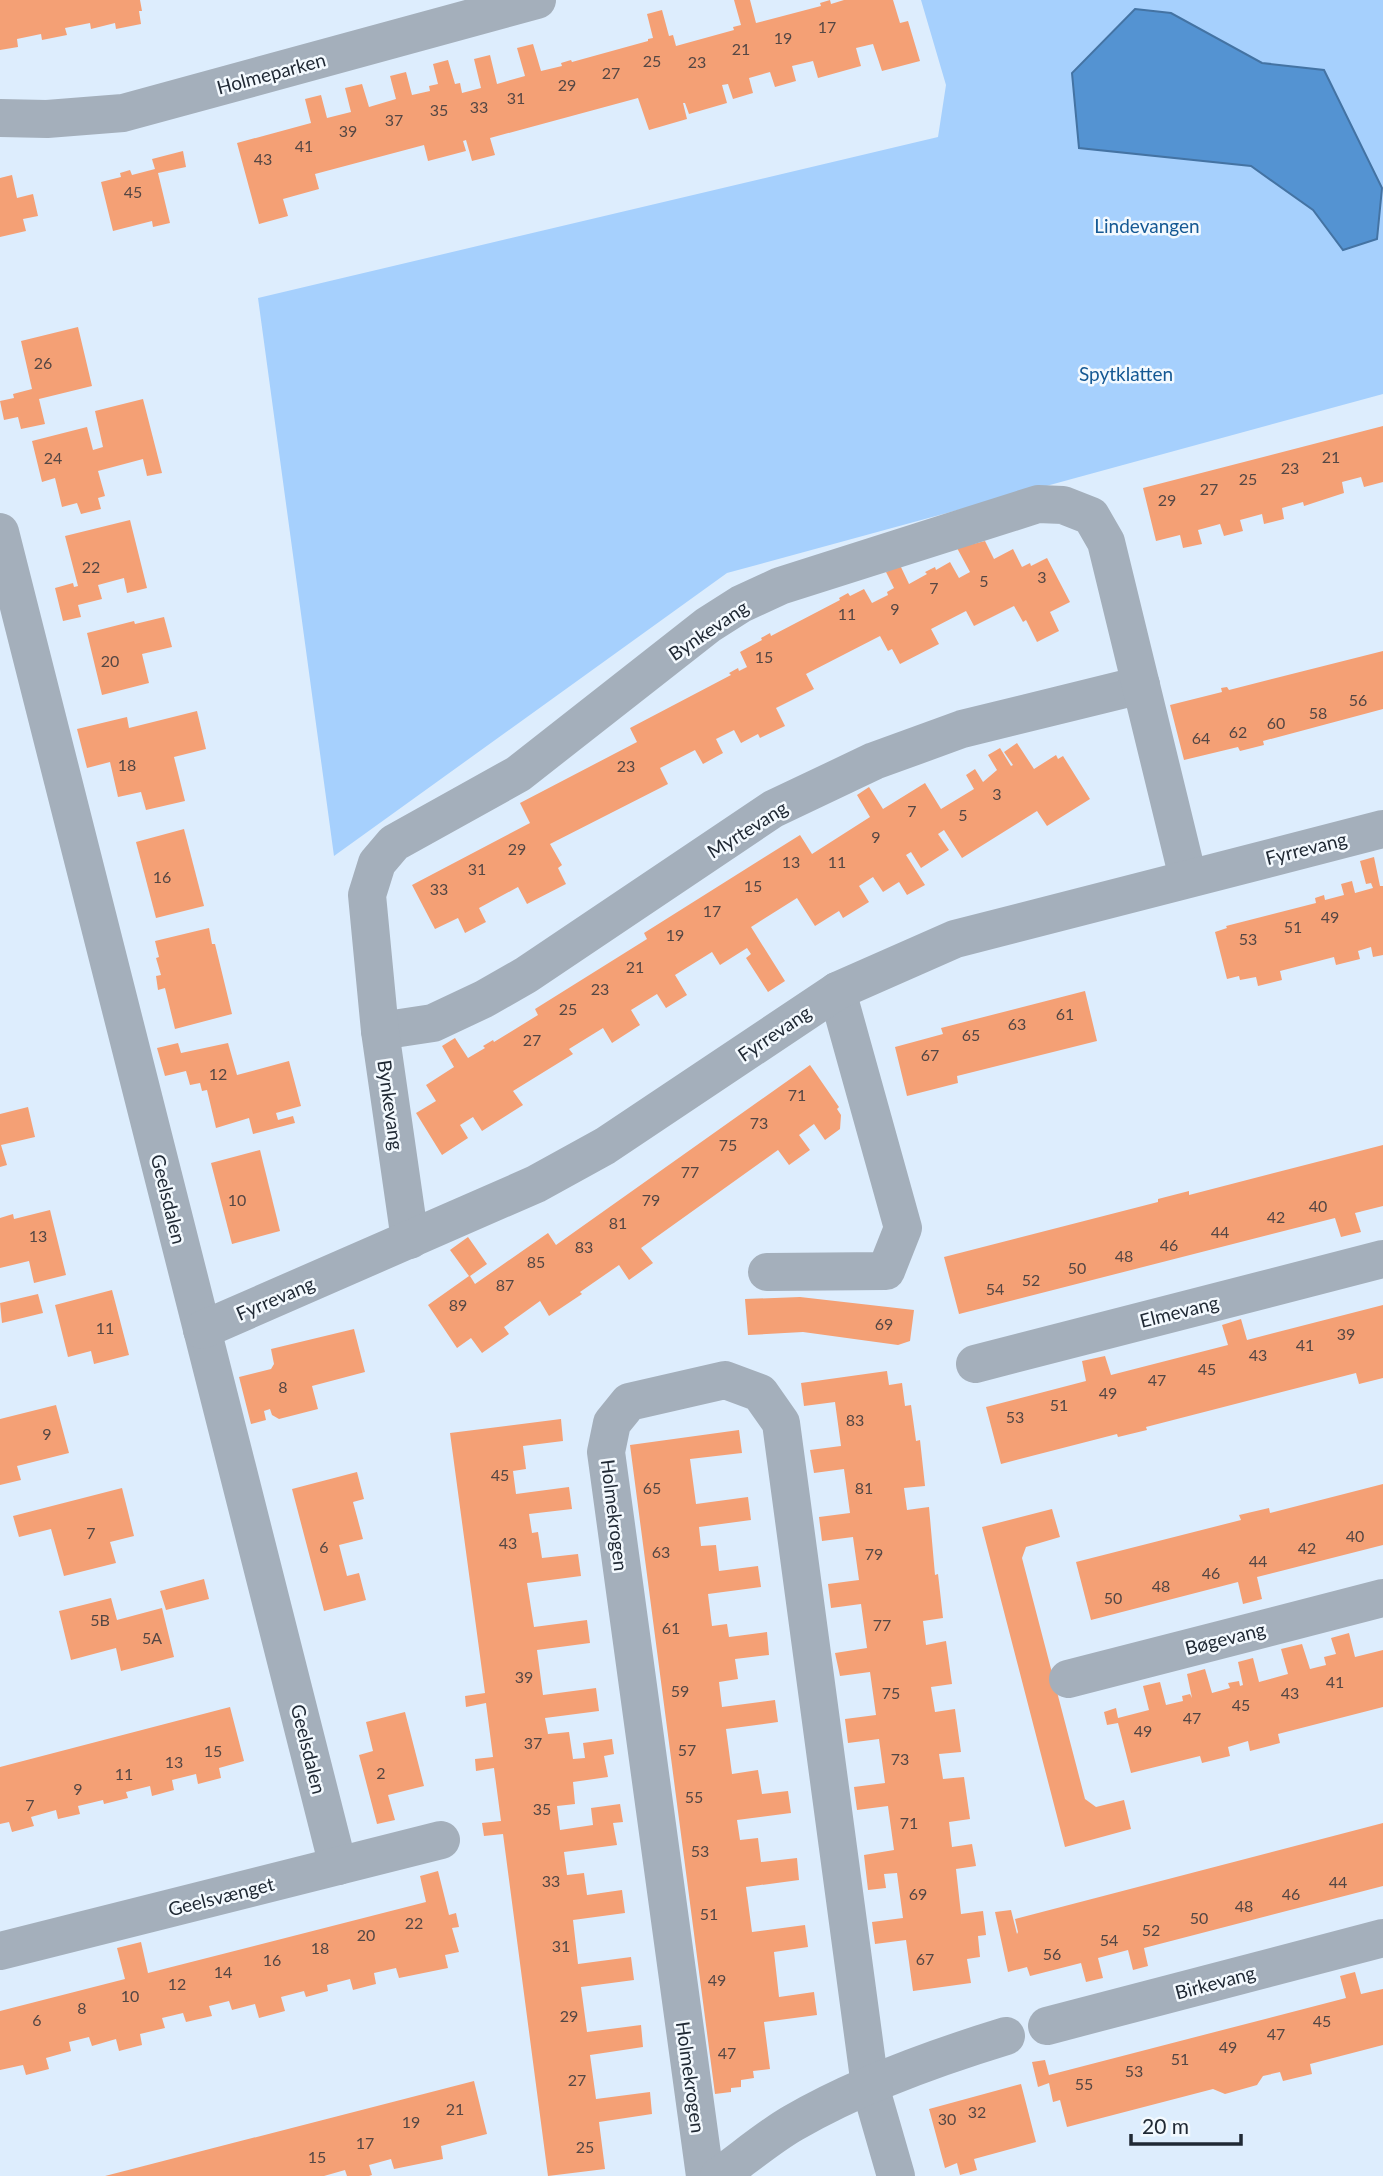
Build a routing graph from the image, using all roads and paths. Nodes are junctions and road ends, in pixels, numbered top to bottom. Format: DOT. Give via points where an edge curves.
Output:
graph roads {
  1 [pos="537,0"];
  2 [pos="0,118"];
  3 [pos="0,532"];
  4 [pos="1141,685"];
  5 [pos="1383,829"];
  6 [pos="1188,878"];
  7 [pos="836,991"];
  8 [pos="380,1031"];
  9 [pos="411,1240"];
  10 [pos="1383,1259"];
  11 [pos="767,1272"];
  12 [pos="202,1330"];
  13 [pos="975,1364"];
  14 [pos="1383,1598"];
  15 [pos="1068,1679"];
  16 [pos="441,1840"];
  17 [pos="338,1866"];
  18 [pos="1383,1938"];
  19 [pos="0,1951"];
  20 [pos="1047,2026"];
  21 [pos="1006,2036"];
  22 [pos="870,2086"];
  23 [pos="705,2176"];
  24 [pos="719,2176"];
  25 [pos="896,2176"];
  1 -- 2 [label="street, Holmeparken" via="123,113 47,120"];
  3 -- 12 [label="street, Geelsdalen"];
  4 -- 6 [label="street, Bynkevang"];
  4 -- 8 [label="street, Myrtevang" via="962,729 874,761 773,810 484,999 433,1023"];
  4 -- 8 [label="street, Bynkevang" via="1106,542 1091,516 1063,505 1038,504 780,586 708,625 518,774 394,843 377,863 367,895"];
  5 -- 6 [label="street, Fyrrevang"];
  6 -- 7 [label="street, Fyrrevang" via="955,939"];
  7 -- 9 [label="street, Fyrrevang" via="605,1146 536,1184"];
  7 -- 11 [label="street" via="903,1228 886,1271"];
  8 -- 9 [label="street, Bynkevang"];
  9 -- 12 [label="street, Fyrrevang"];
  10 -- 13 [label="street, Elmevang"];
  12 -- 17 [label="street, Geelsdalen"];
  14 -- 15 [label="street, Bøgevang"];
  16 -- 17 [label="street, Geelsvænget"];
  17 -- 19 [label="street, Geelsvænget"];
  18 -- 20 [label="street, Birkevang"];
  21 -- 22 [label="street"];
  22 -- 23 [label="street, Holmekrogen" via="781,1423 760,1393 725,1380 629,1402 612,1423 606,1452"];
  22 -- 24 [label="street" via="793,2124"];
  22 -- 25 [label="street, Holmekrogen"];
}
